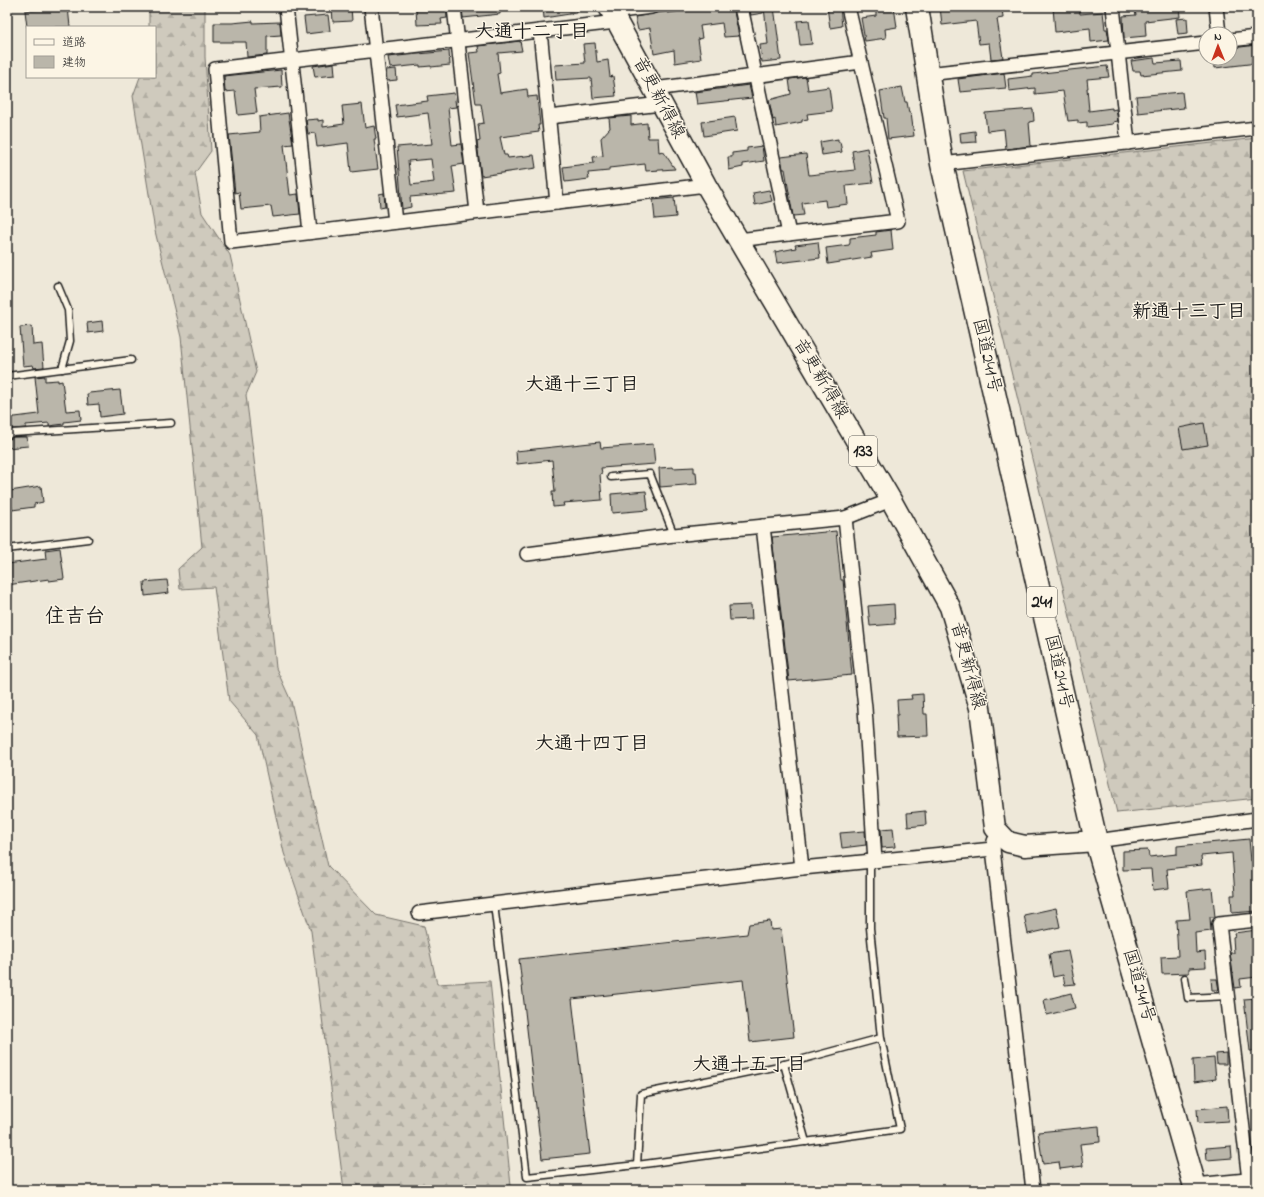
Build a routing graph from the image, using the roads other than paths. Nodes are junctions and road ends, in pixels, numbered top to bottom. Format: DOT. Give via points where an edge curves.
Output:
graph roads {
  1 [pos="286,7"];
  2 [pos="371,7"];
  3 [pos="454,7"];
  4 [pos="651,7"];
  5 [pos="741,7"];
  6 [pos="848,7"];
  7 [pos="917,7"];
  8 [pos="1113,7"];
  9 [pos="1216,7"];
  10 [pos="612,14"];
  11 [pos="1218,26"];
  12 [pos="540,30"];
  13 [pos="1257,37"];
  14 [pos="1238,39"];
  15 [pos="458,40"];
  16 [pos="1198,43"];
  17 [pos="376,50"];
  18 [pos="1118,52"];
  19 [pos="291,60"];
  20 [pos="861,62"];
  21 [pos="927,74"];
  22 [pos="756,76"];
  23 [pos="657,96"];
  24 [pos="549,117"];
  25 [pos="1257,128"];
  26 [pos="1128,143"];
  27 [pos="942,164"];
  28 [pos="706,185"];
  29 [pos="557,203"];
  30 [pos="477,212"];
  31 [pos="395,222"];
  32 [pos="310,232"];
  33 [pos="789,234"];
  34 [pos="738,240"];
  35 [pos="58,286"];
  36 [pos="131,360"];
  37 [pos="62,369"];
  38 [pos="7,376"];
  39 [pos="171,423"];
  40 [pos="7,436"];
  41 [pos="611,477"];
  42 [pos="892,500"];
  43 [pos="845,518"];
  44 [pos="763,526"];
  45 [pos="674,535"];
  46 [pos="88,539"];
  47 [pos="7,549"];
  48 [pos="527,554"];
  49 [pos="1257,819"];
  50 [pos="995,828"];
  51 [pos="1096,841"];
  52 [pos="993,850"];
  53 [pos="873,861"];
  54 [pos="802,868"];
  55 [pos="494,904"];
  56 [pos="420,913"];
  57 [pos="1257,920"];
  58 [pos="1185,978"];
  59 [pos="1228,996"];
  60 [pos="881,1038"];
  61 [pos="784,1064"];
  62 [pos="806,1142"];
  63 [pos="638,1165"];
  64 [pos="1253,1180"];
  65 [pos="1195,1188"];
  66 [pos="1033,1190"];
  1 -- 19 [label="street"];
  2 -- 17 [label="street"];
  3 -- 15 [label="street"];
  4 -- 10 [label="street"];
  5 -- 22 [label="street"];
  6 -- 20 [label="street"];
  7 -- 21 [label="highway, 国道241号 / 241"];
  8 -- 18 [label="street"];
  9 -- 11 [label="street"];
  10 -- 12 [label="street"];
  10 -- 23 [label="main road, 音更新得線 / 133"];
  12 -- 15 [label="street"];
  12 -- 24 [label="street"];
  13 -- 14 [label="street"];
  15 -- 17 [label="street"];
  15 -- 30 [label="street"];
  16 -- 18 [label="street"];
  17 -- 19 [label="street"];
  17 -- 31 [label="street"];
  18 -- 21 [label="street"];
  18 -- 26 [label="street"];
  19 -- 32 [label="street"];
  19 -- 32 [label="street" via="215,69 231,242"];
  20 -- 22 [label="street"];
  20 -- 33 [label="street" via="898,221"];
  21 -- 27 [label="highway, 国道241号 / 241"];
  22 -- 23 [label="street"];
  22 -- 33 [label="street"];
  23 -- 24 [label="street"];
  23 -- 28 [label="main road, 音更新得線 / 133"];
  24 -- 29 [label="street"];
  25 -- 26 [label="street"];
  26 -- 27 [label="street"];
  27 -- 51 [label="highway, 国道241号 / 241"];
  28 -- 29 [label="street"];
  28 -- 34 [label="main road, 音更新得線 / 133"];
  29 -- 30 [label="street"];
  30 -- 31 [label="street"];
  31 -- 32 [label="street"];
  33 -- 34 [label="street"];
  34 -- 42 [label="main road, 音更新得線 / 133"];
  35 -- 37 [label="lane" via="68,310 70,341"];
  36 -- 37 [label="lane"];
  37 -- 38 [label="lane"];
  39 -- 40 [label="lane" via="12,433"];
  41 -- 45 [label="lane" via="650,474"];
  42 -- 43 [label="street"];
  42 -- 50 [label="main road, 音更新得線 / 133" via="950,607 980,708"];
  43 -- 44 [label="street"];
  43 -- 53 [label="street" via="865,708"];
  44 -- 45 [label="street"];
  44 -- 54 [label="street"];
  45 -- 48 [label="street"];
  46 -- 47 [label="lane"];
  49 -- 51 [label="street"];
  50 -- 51 [label="main road" via="1008,842 1025,846"];
  50 -- 52 [label="street"];
  51 -- 65 [label="highway, 国道241号 / 241"];
  52 -- 53 [label="street"];
  52 -- 66 [label="street"];
  53 -- 54 [label="street"];
  53 -- 60 [label="lane" via="870,928"];
  54 -- 55 [label="street"];
  55 -- 56 [label="street"];
  55 -- 63 [label="lane" via="527,1177"];
  57 -- 59 [label="street" via="1219,924"];
  58 -- 59 [label="lane" via="1188,998"];
  59 -- 64 [label="street"];
  60 -- 61 [label="lane"];
  60 -- 62 [label="lane" via="900,1129"];
  61 -- 62 [label="lane"];
  61 -- 63 [label="lane" via="640,1094"];
  62 -- 63 [label="lane"];
  64 -- 65 [label="street"];
}
